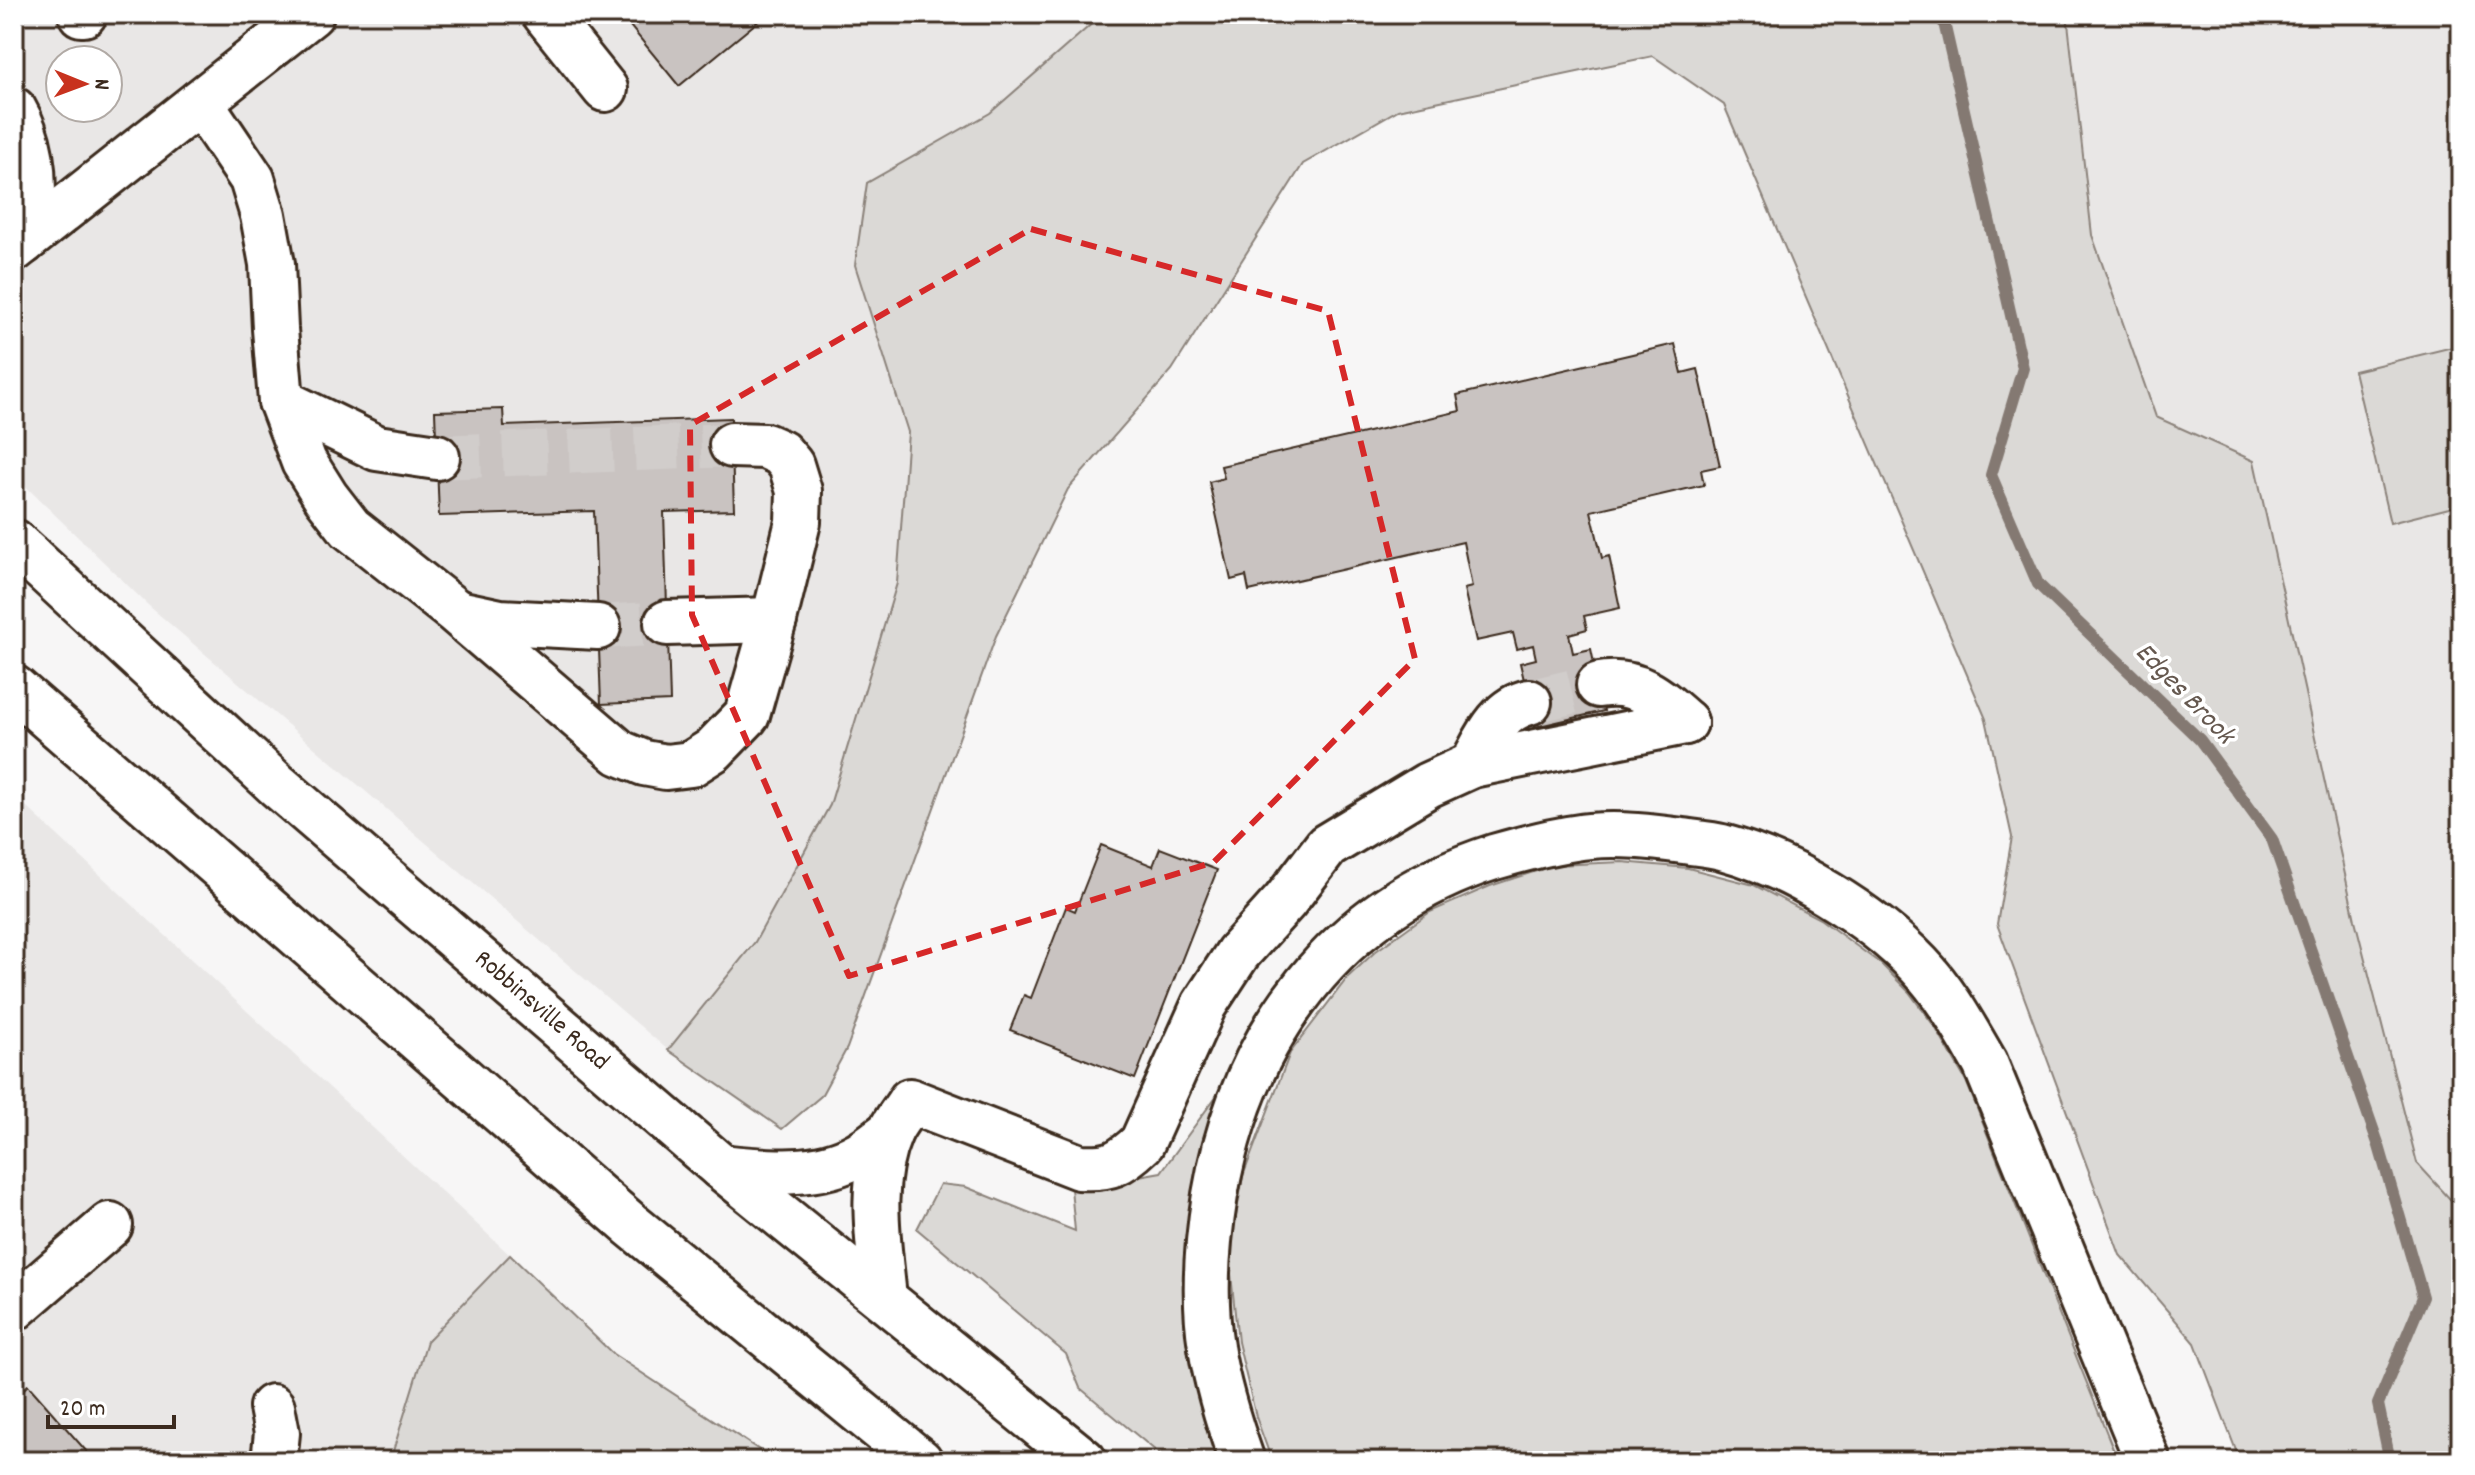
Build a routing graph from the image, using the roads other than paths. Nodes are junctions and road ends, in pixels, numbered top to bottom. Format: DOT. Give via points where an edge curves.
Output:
graph roads {
  1 [pos="311,14"];
  2 [pos="545,14"];
  3 [pos="605,89"];
  4 [pos="200,102"];
  5 [pos="14,110"];
  6 [pos="18,245"];
  7 [pos="281,401"];
  8 [pos="732,445"];
  9 [pos="437,457"];
  10 [pos="14,542"];
  11 [pos="456,612"];
  12 [pos="774,620"];
  13 [pos="667,623"];
  14 [pos="598,627"];
  15 [pos="1599,685"];
  16 [pos="14,688"];
  17 [pos="1529,702"];
  18 [pos="1472,765"];
  19 [pos="900,1116"];
  20 [pos="721,1167"];
  21 [pos="110,1225"];
  22 [pos="884,1298"];
  23 [pos="14,1308"];
  24 [pos="272,1407"];
  25 [pos="274,1461"];
  26 [pos="920,1461"];
  27 [pos="1084,1461"];
  28 [pos="1242,1461"];
  29 [pos="2148,1461"];
  1 -- 4 [label="main road"];
  2 -- 3 [label="main road"];
  4 -- 6 [label="main road"];
  4 -- 7 [label="main road" via="252,179 263,215 272,264"];
  5 -- 6 [label="main road" via="31,159 32,205"];
  7 -- 9 [label="main road" via="377,448"];
  7 -- 11 [label="main road" via="304,462 350,528"];
  8 -- 12 [label="main road" via="765,446 781,453 799,491 798,522"];
  10 -- 20 [label="main road, Robbinsville Road" via="277,785"];
  11 -- 12 [label="main road" via="620,753 666,767 691,764 713,750 747,715"];
  11 -- 14 [label="main road" via="500,622"];
  12 -- 13 [label="main road"];
  15 -- 18 [label="main road" via="1629,684 1654,695 1685,722"];
  16 -- 26 [label="main road" via="631,1225"];
  17 -- 18 [label="main road" via="1501,717"];
  18 -- 19 [label="main road" via="1327,846 1238,953 1204,1005 1142,1143 1124,1160 1102,1168 1079,1167"];
  19 -- 20 [label="main road" via="858,1155 818,1169 772,1173"];
  19 -- 22 [label="main road" via="878,1172"];
  20 -- 22 [label="main road, Robbinsville Road"];
  21 -- 23 [label="main road"];
  22 -- 27 [label="main road, Robbinsville Road"];
  24 -- 25 [label="main road" via="277,1433"];
  28 -- 29 [label="main road" via="1210,1346 1210,1226 1235,1110 1278,1021 1355,933 1410,893 1467,866 1591,835 1657,837 1722,847 1776,867 1873,924 1919,965 1985,1063"];
}
